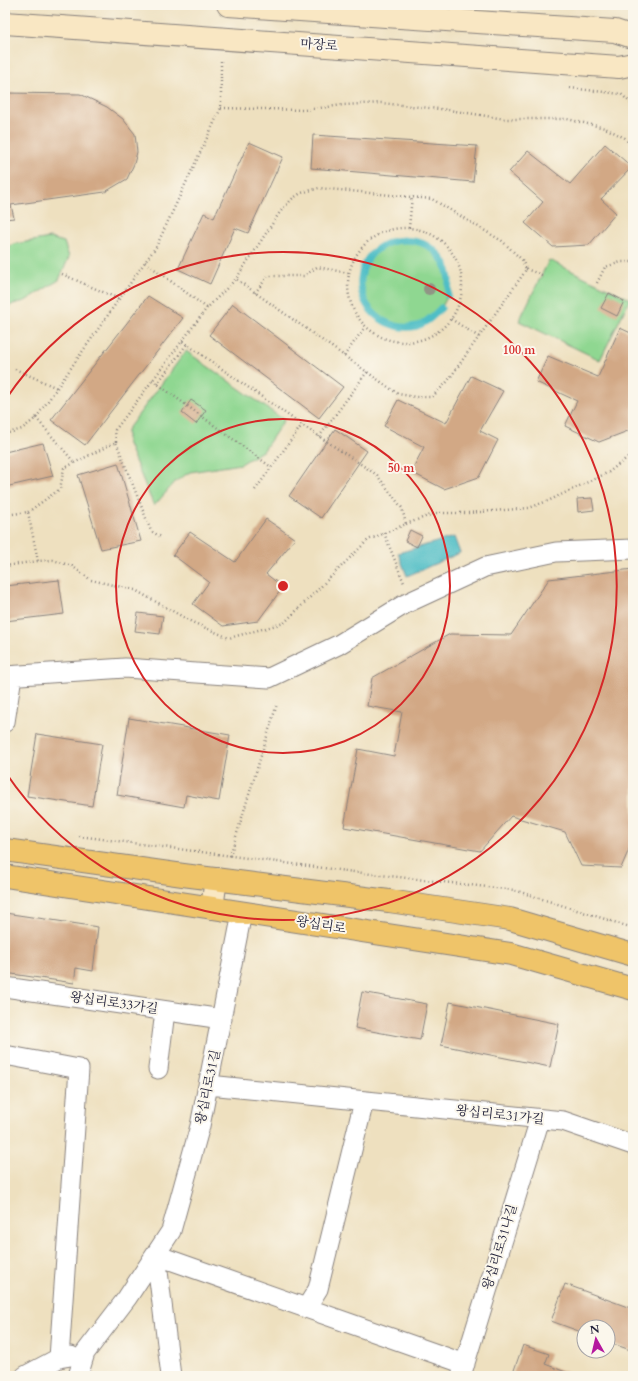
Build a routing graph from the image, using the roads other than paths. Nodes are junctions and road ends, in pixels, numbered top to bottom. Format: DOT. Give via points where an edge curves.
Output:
graph roads {
  1 [pos="228,5"];
  2 [pos="5,22"];
  3 [pos="633,37"];
  4 [pos="633,64"];
  5 [pos="633,549"];
  6 [pos="8,676"];
  7 [pos="5,722"];
  8 [pos="5,850"];
  9 [pos="5,876"];
  10 [pos="216,879"];
  11 [pos="212,908"];
  12 [pos="242,913"];
  13 [pos="632,954"];
  14 [pos="5,987"];
  15 [pos="627,987"];
  16 [pos="165,1011"];
  17 [pos="222,1019"];
  18 [pos="5,1055"];
  19 [pos="158,1069"];
  20 [pos="209,1085"];
  21 [pos="364,1101"];
  22 [pos="540,1119"];
  23 [pos="633,1145"];
  24 [pos="156,1255"];
  25 [pos="306,1308"];
  26 [pos="85,1353"];
  27 [pos="59,1358"];
  28 [pos="463,1370"];
  29 [pos="25,1376"];
  30 [pos="78,1376"];
  31 [pos="171,1376"];
  1 -- 3 [label="main road" via="615,30"];
  2 -- 4 [label="main road, 마장로" via="611,67"];
  5 -- 6 [label="street" via="556,552 485,567 405,604 338,645 270,678 125,668"];
  6 -- 7 [label="street"];
  8 -- 10 [label="main road"];
  9 -- 11 [label="main road, 왕십리로"];
  10 -- 11 [label="main road"];
  10 -- 13 [label="main road" via="389,900 510,919"];
  11 -- 12 [label="main road, 왕십리로"];
  12 -- 15 [label="main road, 왕십리로" via="510,954"];
  12 -- 17 [label="street, 왕십리로31길"];
  13 -- 15 [label="main road"];
  14 -- 16 [label="street, 왕십리로33가길"];
  16 -- 17 [label="street"];
  16 -- 19 [label="street, 왕십리로33가길"];
  17 -- 20 [label="street, 왕십리로31길"];
  18 -- 27 [label="street" via="79,1069"];
  20 -- 21 [label="street, 왕십리로31가길"];
  20 -- 24 [label="street, 왕십리로31길" via="172,1231"];
  21 -- 22 [label="street, 왕십리로31가길"];
  21 -- 25 [label="street" via="318,1289"];
  22 -- 23 [label="street, 왕십리로31가길" via="563,1121"];
  22 -- 28 [label="street, 왕십리로31나길"];
  24 -- 25 [label="street"];
  24 -- 26 [label="street, 왕십리로31길"];
  24 -- 31 [label="street"];
  25 -- 28 [label="street"];
  26 -- 27 [label="street"];
  26 -- 30 [label="street, 왕십리로31길"];
  27 -- 29 [label="street"];
}
